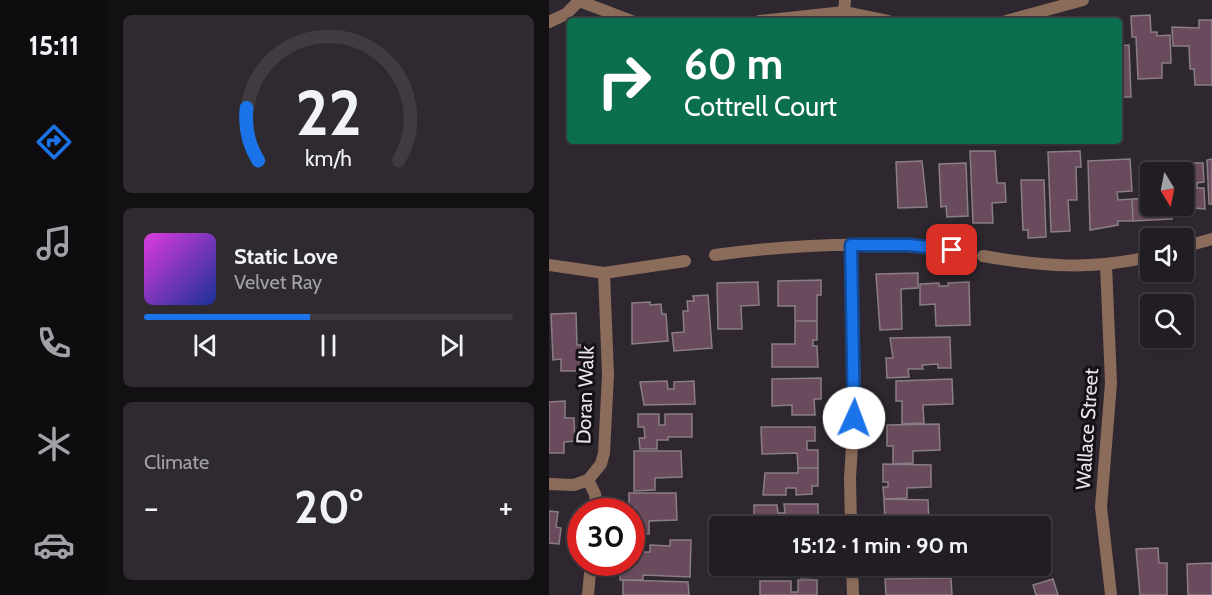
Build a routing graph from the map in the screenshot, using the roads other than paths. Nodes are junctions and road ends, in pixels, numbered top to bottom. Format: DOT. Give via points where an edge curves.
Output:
graph roads {
  1 [pos="579,0"];
  2 [pos="1083,0"];
  3 [pos="844,6"];
  4 [pos="624,18"];
  5 [pos="776,18"];
  6 [pos="879,18"];
  7 [pos="1017,18"];
  8 [pos="549,22"];
  9 [pos="1212,239"];
  10 [pos="1194,244"];
  11 [pos="851,245"];
  12 [pos="952,250"];
  13 [pos="715,255"];
  14 [pos="983,256"];
  15 [pos="1140,258"];
  16 [pos="685,261"];
  17 [pos="1106,265"];
  18 [pos="549,266"];
  19 [pos="604,273"];
  20 [pos="588,480"];
  21 [pos="549,484"];
  22 [pos="595,498"];
  23 [pos="851,516"];
  24 [pos="590,576"];
  25 [pos="852,576"];
  26 [pos="588,595"];
  27 [pos="853,595"];
  28 [pos="1111,595"];
  1 -- 4 [label="street"];
  1 -- 8 [label="street" via="566,14"];
  2 -- 7 [label="street"];
  3 -- 5 [label="street"];
  3 -- 6 [label="street"];
  9 -- 10 [label="street"];
  11 -- 12 [label="street"];
  11 -- 13 [label="street"];
  11 -- 23 [label="street" via="855,398"];
  14 -- 17 [label="street" via="1030,264"];
  15 -- 17 [label="street"];
  16 -- 19 [label="street"];
  17 -- 28 [label="street, Wallace Street" via="1111,383 1101,507"];
  18 -- 19 [label="street"];
  19 -- 20 [label="street, Doran Walk" via="604,453 601,464"];
  20 -- 21 [label="street"];
  20 -- 22 [label="street"];
  24 -- 26 [label="street"];
  25 -- 27 [label="street"];
}
